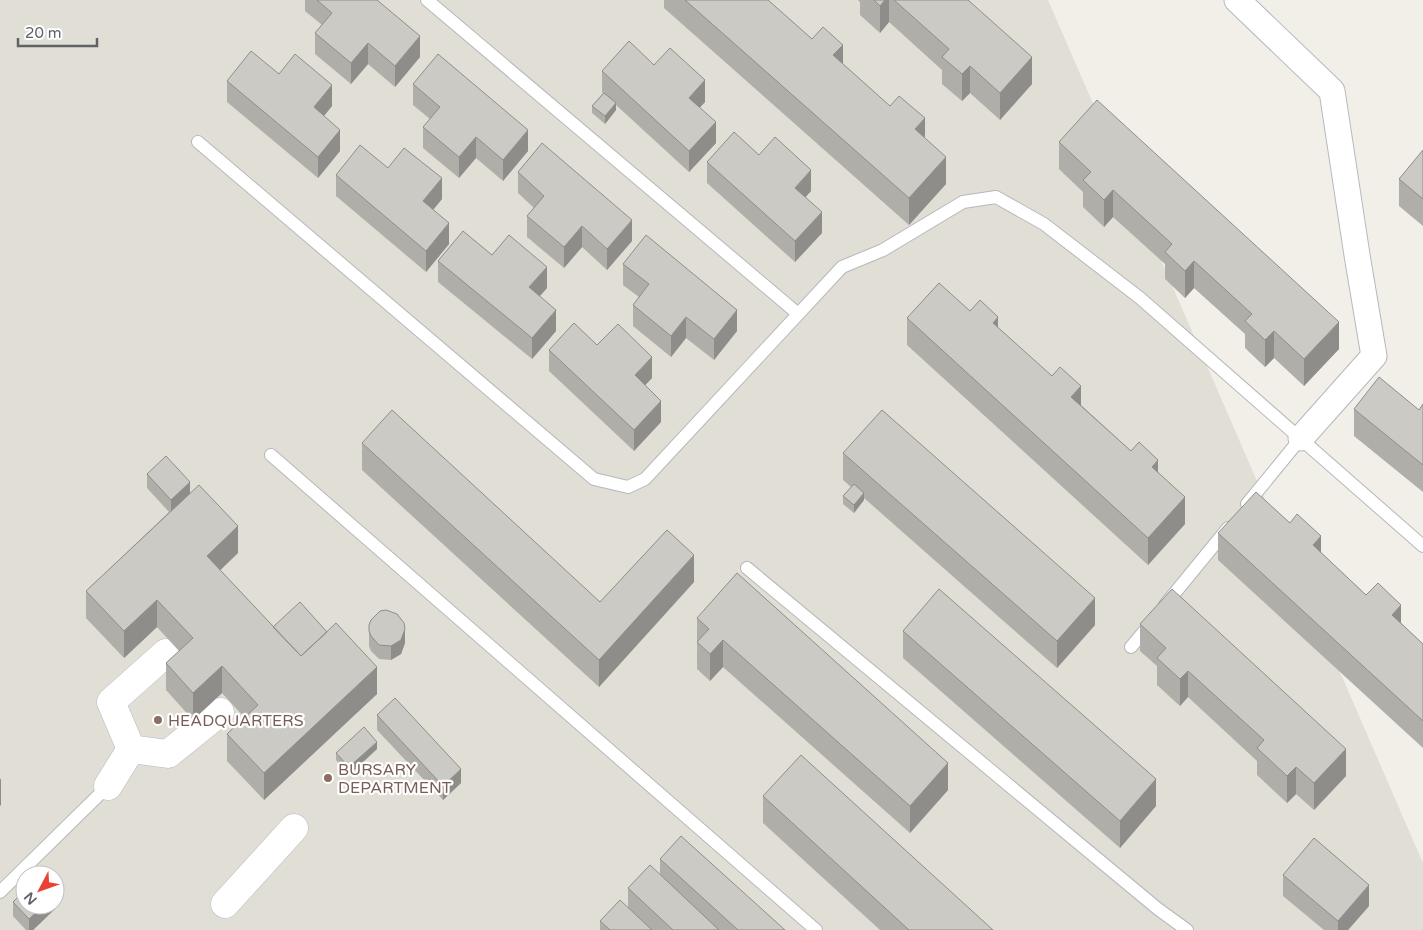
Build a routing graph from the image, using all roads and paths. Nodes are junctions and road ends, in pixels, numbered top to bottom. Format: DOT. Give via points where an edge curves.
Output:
graph roads {
  1 [pos="427,0"];
  2 [pos="1237,0"];
  3 [pos="198,142"];
  4 [pos="797,313"];
  5 [pos="1301,438"];
  6 [pos="271,455"];
  7 [pos="1423,546"];
  8 [pos="747,568"];
  9 [pos="1131,647"];
  10 [pos="166,653"];
  11 [pos="220,712"];
  12 [pos="131,749"];
  13 [pos="108,786"];
  14 [pos="294,828"];
  15 [pos="0,892"];
  16 [pos="225,904"];
  17 [pos="816,930"];
  18 [pos="1187,930"];
  1 -- 4 [label="lane"];
  2 -- 5 [label="street" via="1332,91 1374,356"];
  3 -- 4 [label="lane" via="594,479 628,487 645,479"];
  4 -- 5 [label="lane" via="842,267 883,250 963,202 996,197 1044,224 1140,298"];
  5 -- 7 [label="lane"];
  5 -- 9 [label="lane"];
  6 -- 17 [label="lane"];
  8 -- 18 [label="lane"];
  10 -- 12 [label="street" via="111,702"];
  11 -- 12 [label="street" via="168,754"];
  12 -- 13 [label="street"];
  13 -- 15 [label="lane"];
  14 -- 16 [label="street"];
}
